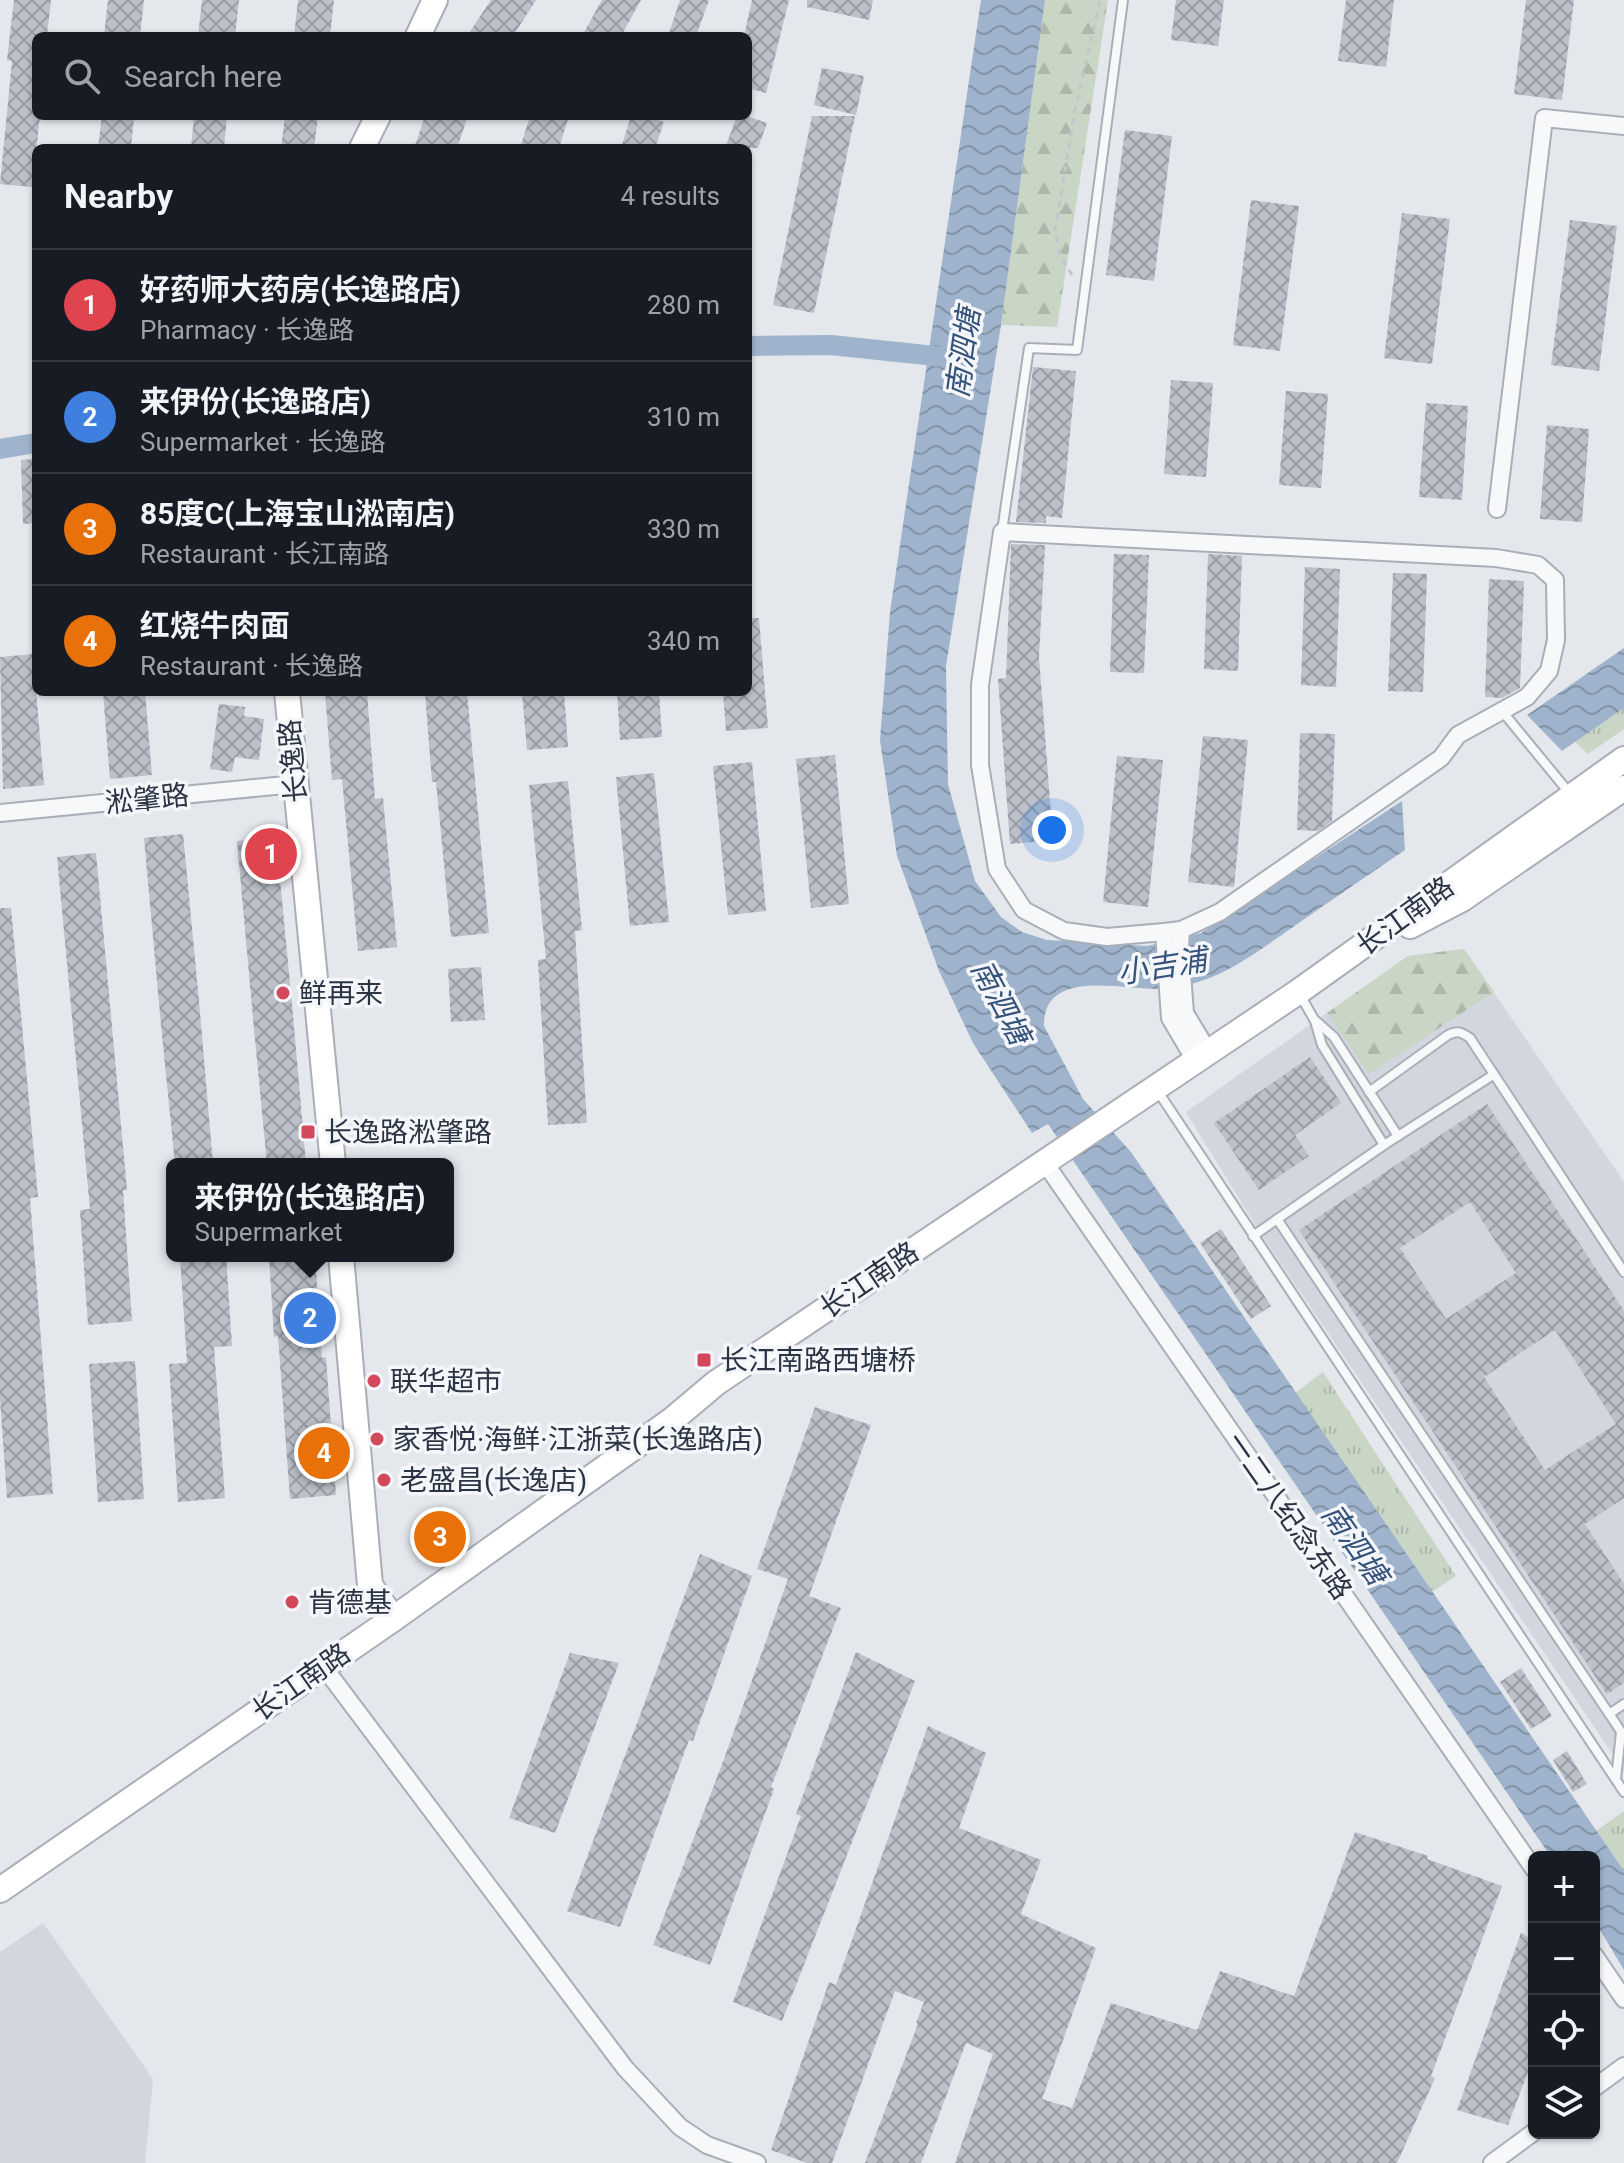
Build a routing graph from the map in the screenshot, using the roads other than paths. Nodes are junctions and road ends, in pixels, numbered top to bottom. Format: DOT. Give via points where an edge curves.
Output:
graph roads {
  1 [pos="435,0"];
  2 [pos="1123,0"];
  3 [pos="420,32"];
  4 [pos="376,120"];
  5 [pos="1624,126"];
  6 [pos="364,144"];
  7 [pos="1497,509"];
  8 [pos="1002,532"];
  9 [pos="287,696"];
  10 [pos="1502,711"];
  11 [pos="1624,759"];
  12 [pos="295,784"];
  13 [pos="1624,788"];
  14 [pos="1571,795"];
  15 [pos="0,813"];
  16 [pos="1172,939"];
  17 [pos="1337,965"];
  18 [pos="1298,992"];
  19 [pos="1315,1021"];
  20 [pos="1203,1057"];
  21 [pos="1493,1075"];
  22 [pos="1369,1092"];
  23 [pos="1151,1093"];
  24 [pos="1398,1136"];
  25 [pos="1384,1145"];
  26 [pos="1055,1156"];
  27 [pos="332,1158"];
  28 [pos="1277,1219"];
  29 [pos="1253,1236"];
  30 [pos="342,1262"];
  31 [pos="1624,1272"];
  32 [pos="393,1619"];
  33 [pos="323,1666"];
  34 [pos="1624,1704"];
  35 [pos="1609,1714"];
  36 [pos="1616,1780"];
  37 [pos="1624,1792"];
  38 [pos="1528,1860"];
  39 [pos="0,1890"];
  40 [pos="1600,1964"];
  41 [pos="1624,1999"];
  42 [pos="1624,2066"];
  43 [pos="1600,2084"];
  44 [pos="1528,2136"];
  45 [pos="757,2163"];
  46 [pos="1492,2163"];
  1 -- 3 [label="main road"];
  2 -- 8 [label="lane" via="1077,350 1029,348"];
  4 -- 6 [label="main road"];
  5 -- 7 [label="street" via="1544,118"];
  8 -- 10 [label="street" via="1496,558 1538,565 1555,580 1556,640 1549,671 1527,697"];
  8 -- 16 [label="street" via="980,685 980,765 997,869 1024,910 1064,931"];
  9 -- 12 [label="main road, 长逸路"];
  10 -- 14 [label="lane"];
  10 -- 16 [label="street" via="1458,735 1441,758 1220,912"];
  11 -- 14 [label="main road, 长江南路"];
  12 -- 15 [label="street, 淞肇路"];
  12 -- 27 [label="main road, 长逸路"];
  13 -- 17 [label="main road" via="1462,899"];
  14 -- 17 [label="main road, 长江南路"];
  16 -- 20 [label="street" via="1176,1007 1170,1018"];
  17 -- 18 [label="main road, 长江南路"];
  18 -- 19 [label="lane"];
  18 -- 20 [label="main road, 长江南路"];
  19 -- 22 [label="lane" via="1334,1037"];
  19 -- 25 [label="lane" via="1322,1045"];
  20 -- 23 [label="main road, 长江南路"];
  21 -- 22 [label="lane" via="1470,1038 1455,1031"];
  21 -- 24 [label="lane"];
  21 -- 31 [label="lane"];
  22 -- 24 [label="lane"];
  23 -- 26 [label="main road, 长江南路"];
  23 -- 29 [label="lane"];
  24 -- 25 [label="lane"];
  25 -- 28 [label="lane"];
  26 -- 32 [label="main road, 长江南路" via="716,1383"];
  26 -- 38 [label="street, 一二八纪念东路"];
  28 -- 29 [label="lane"];
  28 -- 35 [label="lane"];
  29 -- 36 [label="lane"];
  30 -- 32 [label="main road" via="370,1585"];
  32 -- 33 [label="main road, 长江南路"];
  33 -- 39 [label="main road, 长江南路"];
  33 -- 45 [label="street" via="625,2068 680,2127 707,2145"];
  34 -- 35 [label="lane"];
  35 -- 36 [label="lane" via="1621,1732"];
  36 -- 37 [label="lane"];
  40 -- 41 [label="street"];
  42 -- 43 [label="street"];
  44 -- 46 [label="street"];
}
